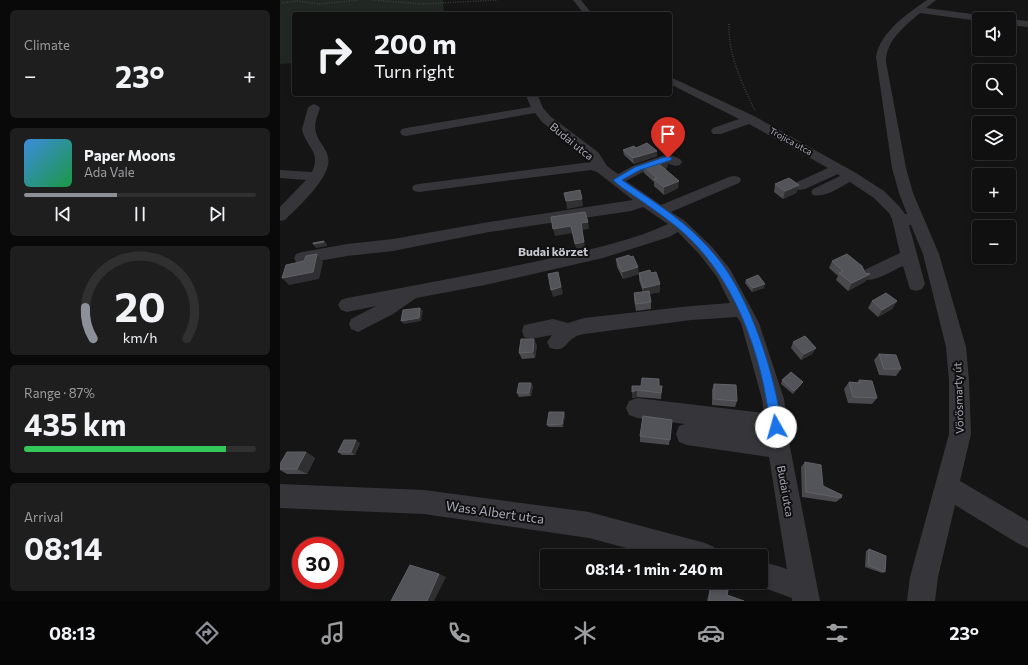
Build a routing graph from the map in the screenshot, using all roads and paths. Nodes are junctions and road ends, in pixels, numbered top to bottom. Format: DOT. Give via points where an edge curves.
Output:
graph roads {
  1 [pos="287,0"];
  2 [pos="359,0"];
  3 [pos="373,0"];
  4 [pos="498,0"];
  5 [pos="577,0"];
  6 [pos="932,0"];
  7 [pos="281,4"];
  8 [pos="918,10"];
  9 [pos="586,12"];
  10 [pos="972,17"];
  11 [pos="1016,23"];
  12 [pos="729,24"];
  13 [pos="1028,24"];
  14 [pos="672,81"];
  15 [pos="532,96"];
  16 [pos="314,108"];
  17 [pos="536,109"];
  18 [pos="507,121"];
  19 [pos="754,121"];
  20 [pos="717,131"];
  21 [pos="406,132"];
  22 [pos="641,161"];
  23 [pos="676,162"];
  24 [pos="838,168"];
  25 [pos="280,174"];
  26 [pos="609,174"];
  27 [pos="316,176"];
  28 [pos="851,176"];
  29 [pos="734,180"];
  30 [pos="800,186"];
  31 [pos="419,188"];
  32 [pos="818,192"];
  33 [pos="644,201"];
  34 [pos="661,212"];
  35 [pos="280,216"];
  36 [pos="909,220"];
  37 [pos="680,225"];
  38 [pos="909,256"];
  39 [pos="302,258"];
  40 [pos="868,275"];
  41 [pos="916,284"];
  42 [pos="411,292"];
  43 [pos="347,306"];
  44 [pos="743,309"];
  45 [pos="358,324"];
  46 [pos="531,331"];
  47 [pos="637,408"];
  48 [pos="687,434"];
  49 [pos="777,437"];
  50 [pos="948,487"];
  51 [pos="280,496"];
  52 [pos="1028,535"];
  53 [pos="679,549"];
  54 [pos="768,577"];
  55 [pos="804,594"];
  56 [pos="921,601"];
  1 -- 7 [label="path"];
  2 -- 7 [label="path" via="319,4 297,1"];
  3 -- 4 [label="path" via="422,4"];
  5 -- 9 [label="street"];
  6 -- 8 [label="street"];
  8 -- 10 [label="street"];
  8 -- 36 [label="street" via="886,42 881,62"];
  11 -- 13 [label="street"];
  12 -- 19 [label="path" via="729,39 736,68 760,120"];
  14 -- 19 [label="street, Trojica utca"];
  15 -- 17 [label="street, Budai utca"];
  16 -- 27 [label="street" via="308,131 322,156 322,163"];
  17 -- 18 [label="street" via="528,118"];
  17 -- 21 [label="street"];
  17 -- 26 [label="street, Budai utca" via="593,155"];
  19 -- 20 [label="street"];
  19 -- 24 [label="street, Trojica utca"];
  22 -- 26 [label="street"];
  23 -- 26 [label="street" via="668,158 638,169"];
  24 -- 28 [label="street, Trojica utca"];
  24 -- 30 [label="street"];
  25 -- 27 [label="street"];
  26 -- 31 [label="street" via="591,166"];
  26 -- 33 [label="street, Budai utca"];
  27 -- 35 [label="street"];
  28 -- 32 [label="street"];
  28 -- 36 [label="street, Trojica utca"];
  29 -- 34 [label="street"];
  33 -- 34 [label="street, Budai utca"];
  33 -- 39 [label="street" via="631,206"];
  34 -- 37 [label="street, Budai utca"];
  36 -- 38 [label="street, Trojica utca"];
  36 -- 50 [label="street, Vörösmarty út" via="931,254 956,347 960,434"];
  37 -- 42 [label="street" via="603,252 485,279"];
  37 -- 44 [label="street, Budai utca" via="724,273"];
  38 -- 40 [label="street"];
  38 -- 41 [label="street, Trojica utca"];
  42 -- 43 [label="street"];
  42 -- 45 [label="street" via="387,309"];
  44 -- 46 [label="street" via="584,326 562,337 553,327"];
  44 -- 49 [label="street, Budai utca" via="750,323 773,399"];
  47 -- 49 [label="street" via="757,422"];
  48 -- 49 [label="street"];
  49 -- 55 [label="street, Budai utca"];
  50 -- 52 [label="street"];
  50 -- 56 [label="street, Vörösmarty út" via="924,577"];
  51 -- 53 [label="street, Wass Albert utca" via="424,502 589,525"];
  54 -- 55 [label="street"];
}
